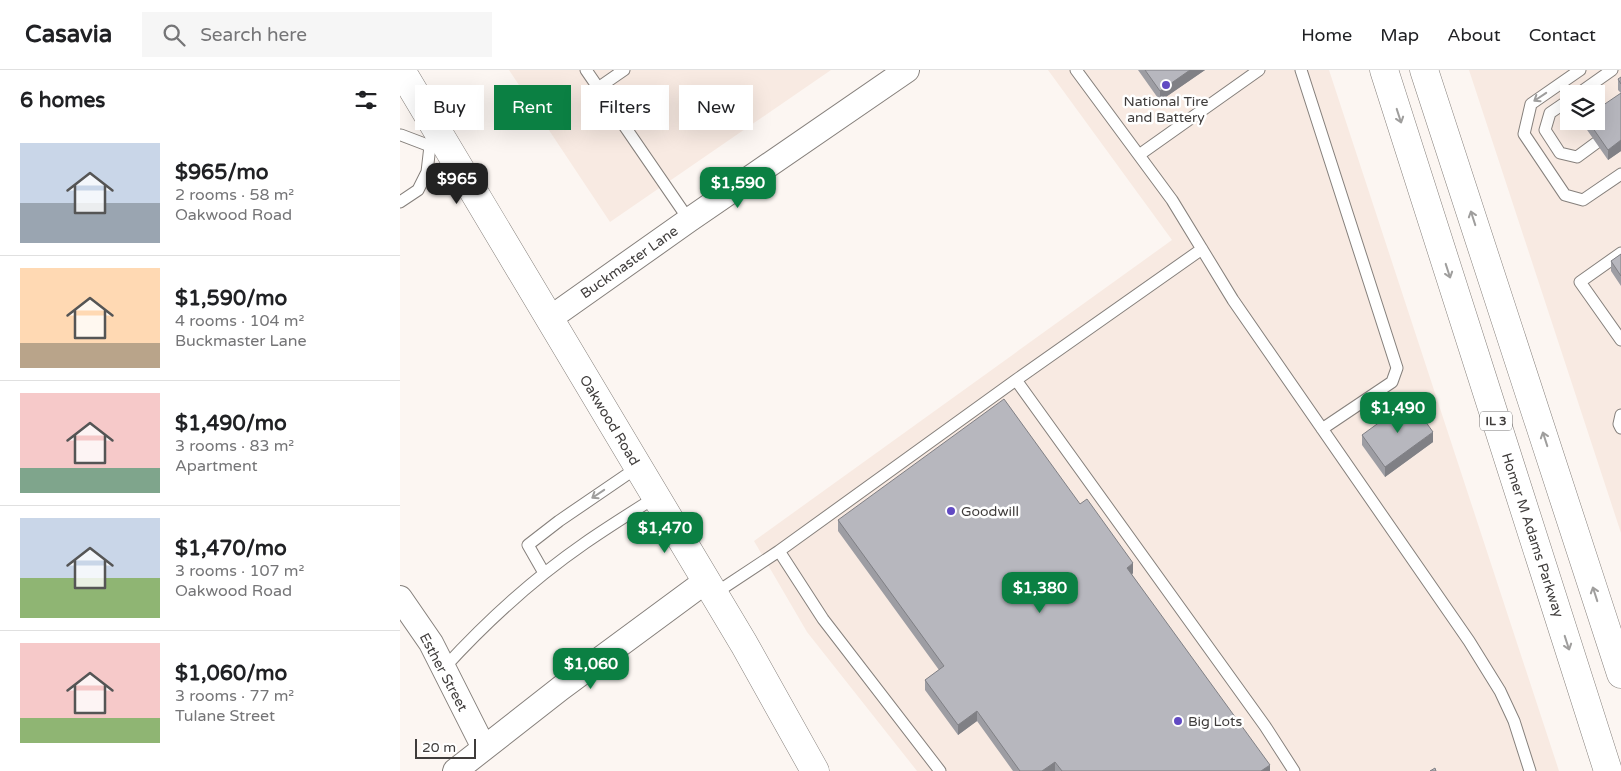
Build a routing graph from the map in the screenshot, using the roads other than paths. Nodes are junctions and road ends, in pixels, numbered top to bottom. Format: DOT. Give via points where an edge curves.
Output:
graph roads {
  1 [pos="402,70"];
  2 [pos="586,70"];
  3 [pos="624,70"];
  4 [pos="907,70"];
  5 [pos="1076,70"];
  6 [pos="1259,70"];
  7 [pos="1301,70"];
  8 [pos="1384,70"];
  9 [pos="1424,70"];
  10 [pos="1580,70"];
  11 [pos="1612,70"];
  12 [pos="596,85"];
  13 [pos="602,85"];
  14 [pos="1591,85"];
  15 [pos="1560,106"];
  16 [pos="627,130"];
  17 [pos="400,135"];
  18 [pos="1596,143"];
  19 [pos="437,145"];
  20 [pos="1139,155"];
  21 [pos="1621,174"];
  22 [pos="400,202"];
  23 [pos="689,220"];
  24 [pos="1202,249"];
  25 [pos="1621,253"];
  26 [pos="549,319"];
  27 [pos="1621,340"];
  28 [pos="1016,380"];
  29 [pos="1621,415"];
  30 [pos="1621,428"];
  31 [pos="1322,429"];
  32 [pos="638,468"];
  33 [pos="656,497"];
  34 [pos="780,551"];
  35 [pos="544,573"];
  36 [pos="710,587"];
  37 [pos="400,598"];
  38 [pos="444,668"];
  39 [pos="1621,674"];
  40 [pos="484,748"];
  41 [pos="455,771"];
  42 [pos="815,771"];
  43 [pos="940,771"];
  44 [pos="1294,771"];
  45 [pos="1530,771"];
  46 [pos="1608,771"];
  1 -- 19 [label="main road, Oakwood Road"];
  2 -- 12 [label="lane"];
  3 -- 13 [label="lane"];
  4 -- 23 [label="street, Buckmaster Lane"];
  5 -- 20 [label="lane"];
  6 -- 20 [label="lane"];
  7 -- 31 [label="lane" via="1397,368 1392,382"];
  8 -- 46 [label="main road, Homer M Adams Parkway / IL 3, one-way"];
  39 -- 9 [label="main road, one-way"];
  10 -- 21 [label="lane, one-way" via="1531,104 1524,134 1565,195 1583,200"];
  11 -- 14 [label="lane"];
  15 -- 18 [label="lane" via="1550,113 1545,130 1560,153 1576,157"];
  16 -- 23 [label="lane"];
  17 -- 19 [label="lane"];
  19 -- 22 [label="lane" via="418,190"];
  19 -- 26 [label="main road, Oakwood Road"];
  20 -- 24 [label="lane"];
  23 -- 26 [label="street, Buckmaster Lane"];
  24 -- 28 [label="lane"];
  24 -- 31 [label="lane"];
  25 -- 27 [label="lane" via="1580,282"];
  26 -- 32 [label="main road, Oakwood Road"];
  28 -- 34 [label="lane"];
  28 -- 44 [label="lane"];
  29 -- 30 [label="lane"];
  31 -- 45 [label="lane" via="1500,690"];
  32 -- 33 [label="main road, Oakwood Road"];
  32 -- 35 [label="lane, one-way" via="528,545"];
  33 -- 35 [label="lane"];
  33 -- 36 [label="main road, Oakwood Road"];
  34 -- 36 [label="lane"];
  34 -- 43 [label="lane" via="823,619"];
  35 -- 38 [label="lane" via="478,631"];
  36 -- 40 [label="street" via="608,652"];
  36 -- 42 [label="main road, Oakwood Road"];
  37 -- 38 [label="street, Esther Street"];
  38 -- 40 [label="street, Esther Street"];
  40 -- 41 [label="street"];
}
